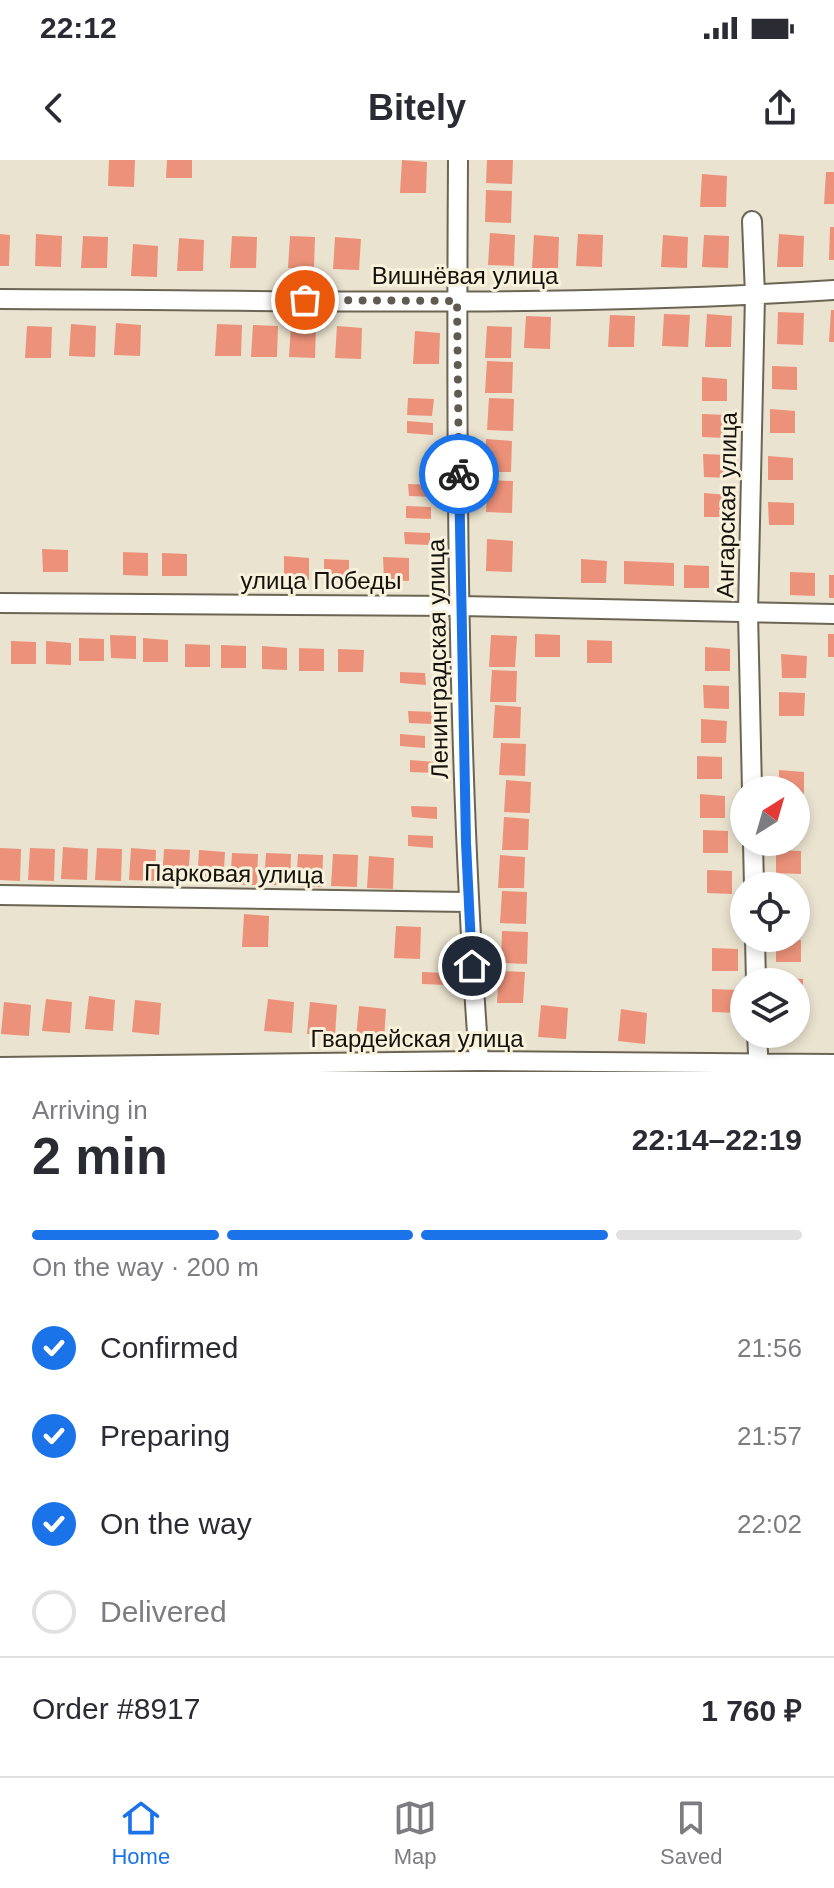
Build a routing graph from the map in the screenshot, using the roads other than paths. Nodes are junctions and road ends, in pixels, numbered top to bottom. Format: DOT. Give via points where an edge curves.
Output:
graph roads {
  1 [pos="458,160"];
  2 [pos="752,221"];
  3 [pos="834,290"];
  4 [pos="755,295"];
  5 [pos="0,299"];
  6 [pos="457,301"];
  7 [pos="0,603"];
  8 [pos="460,606"];
  9 [pos="748,613"];
  10 [pos="834,614"];
  11 [pos="752,776"];
  12 [pos="0,895"];
  13 [pos="467,902"];
  14 [pos="757,1048"];
  15 [pos="479,1061"];
  16 [pos="834,1064"];
  17 [pos="0,1067"];
  18 [pos="758,1068"];
  1 -- 6 [label="street, Ленинградская улица"];
  2 -- 4 [label="street, Ангарская улица"];
  3 -- 4 [label="street, Вишнёвая улица"];
  4 -- 6 [label="street, Вишнёвая улица"];
  4 -- 9 [label="street, Ангарская улица"];
  5 -- 6 [label="street, Вишнёвая улица"];
  6 -- 8 [label="street, Ленинградская улица"];
  7 -- 8 [label="street, улица Победы"];
  8 -- 9 [label="street, улица Победы"];
  8 -- 13 [label="street, Ленинградская улица"];
  9 -- 10 [label="street, улица Победы"];
  9 -- 11 [label="street, Ангарская улица"];
  12 -- 13 [label="street, Парковая улица"];
  13 -- 15 [label="street, Ленинградская улица"];
  14 -- 18 [label="street"];
  15 -- 17 [label="street, Гвардейская улица"];
  15 -- 18 [label="street, Гвардейская улица"];
  16 -- 18 [label="street, Гвардейская улица"];
}
